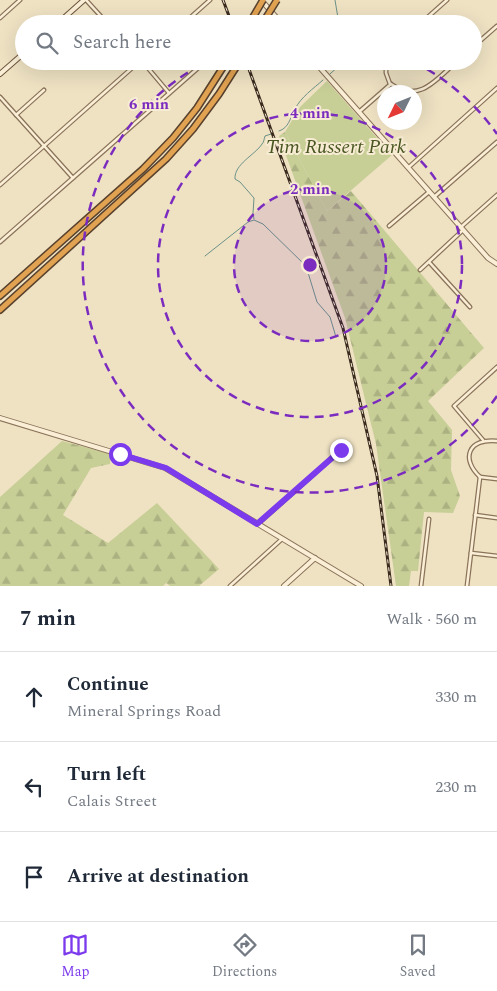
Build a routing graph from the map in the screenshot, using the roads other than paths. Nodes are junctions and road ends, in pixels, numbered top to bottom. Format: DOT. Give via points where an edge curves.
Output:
graph roads {
  1 [pos="20,0"];
  2 [pos="85,0"];
  3 [pos="210,0"];
  4 [pos="262,0"];
  5 [pos="277,0"];
  6 [pos="447,0"];
  7 [pos="68,15"];
  8 [pos="99,15"];
  9 [pos="193,15"];
  10 [pos="254,15"];
  11 [pos="268,15"];
  12 [pos="274,15"];
  13 [pos="430,15"];
  14 [pos="0,18"];
  15 [pos="497,26"];
  16 [pos="482,39"];
  17 [pos="15,61"];
  18 [pos="131,70"];
  19 [pos="149,70"];
  20 [pos="196,70"];
  21 [pos="221,70"];
  22 [pos="234,70"];
  23 [pos="322,70"];
  24 [pos="386,70"];
  25 [pos="447,70"];
  26 [pos="0,74"];
  27 [pos="390,84"];
  28 [pos="497,88"];
  29 [pos="44,90"];
  30 [pos="170,93"];
  31 [pos="0,97"];
  32 [pos="359,112"];
  33 [pos="16,115"];
  34 [pos="497,142"];
  35 [pos="44,146"];
  36 [pos="408,168"];
  37 [pos="72,178"];
  38 [pos="0,185"];
  39 [pos="429,192"];
  40 [pos="497,195"];
  41 [pos="434,197"];
  42 [pos="390,226"];
  43 [pos="462,229"];
  44 [pos="0,242"];
  45 [pos="429,262"];
  46 [pos="497,264"];
  47 [pos="420,270"];
  48 [pos="0,296"];
  49 [pos="470,307"];
  50 [pos="0,310"];
  51 [pos="497,367"];
  52 [pos="0,418"];
  53 [pos="483,440"];
  54 [pos="497,441"];
  55 [pos="341,450"];
  56 [pos="480,477"];
  57 [pos="497,480"];
  58 [pos="475,515"];
  59 [pos="497,518"];
  60 [pos="429,519"];
  61 [pos="257,524"];
  62 [pos="282,539"];
  63 [pos="471,552"];
  64 [pos="497,556"];
  65 [pos="315,558"];
  66 [pos="230,586"];
  67 [pos="284,586"];
  68 [pos="361,586"];
  69 [pos="421,586"];
  70 [pos="467,586"];
  1 -- 14 [label="street"];
  2 -- 7 [label="street"];
  2 -- 8 [label="street"];
  3 -- 9 [label="street"];
  4 -- 10 [label="highway, bridge"];
  4 -- 12 [label="street"];
  5 -- 11 [label="highway, bridge"];
  6 -- 13 [label="street"];
  15 -- 16 [label="street"];
  17 -- 26 [label="street"];
  18 -- 35 [label="street"];
  19 -- 30 [label="street"];
  20 -- 30 [label="street"];
  21 -- 48 [label="highway" via="197,108 143,169"];
  22 -- 50 [label="highway" via="193,129 166,159"];
  23 -- 32 [label="street"];
  24 -- 27 [label="street"];
  25 -- 27 [label="street" via="418,92"];
  27 -- 32 [label="street"];
  28 -- 36 [label="street"];
  29 -- 33 [label="street"];
  30 -- 37 [label="street"];
  31 -- 33 [label="street"];
  32 -- 36 [label="street"];
  33 -- 35 [label="street"];
  34 -- 41 [label="street"];
  35 -- 37 [label="street"];
  35 -- 38 [label="street"];
  36 -- 39 [label="street"];
  37 -- 44 [label="street"];
  39 -- 41 [label="street"];
  39 -- 42 [label="street"];
  40 -- 43 [label="street"];
  41 -- 43 [label="street"];
  43 -- 45 [label="street"];
  43 -- 46 [label="street"];
  45 -- 47 [label="street"];
  45 -- 49 [label="street"];
  51 -- 53 [label="street" via="454,406"];
  52 -- 61 [label="street" via="166,468"];
  53 -- 54 [label="street"];
  53 -- 56 [label="street" via="475,444 469,457 471,467"];
  55 -- 61 [label="street"];
  56 -- 57 [label="street"];
  56 -- 58 [label="street"];
  58 -- 59 [label="street"];
  58 -- 63 [label="street"];
  60 -- 69 [label="street"];
  61 -- 62 [label="street"];
  62 -- 65 [label="street"];
  62 -- 66 [label="street"];
  63 -- 64 [label="street"];
  63 -- 70 [label="street"];
  65 -- 67 [label="street"];
  65 -- 68 [label="street"];
}
